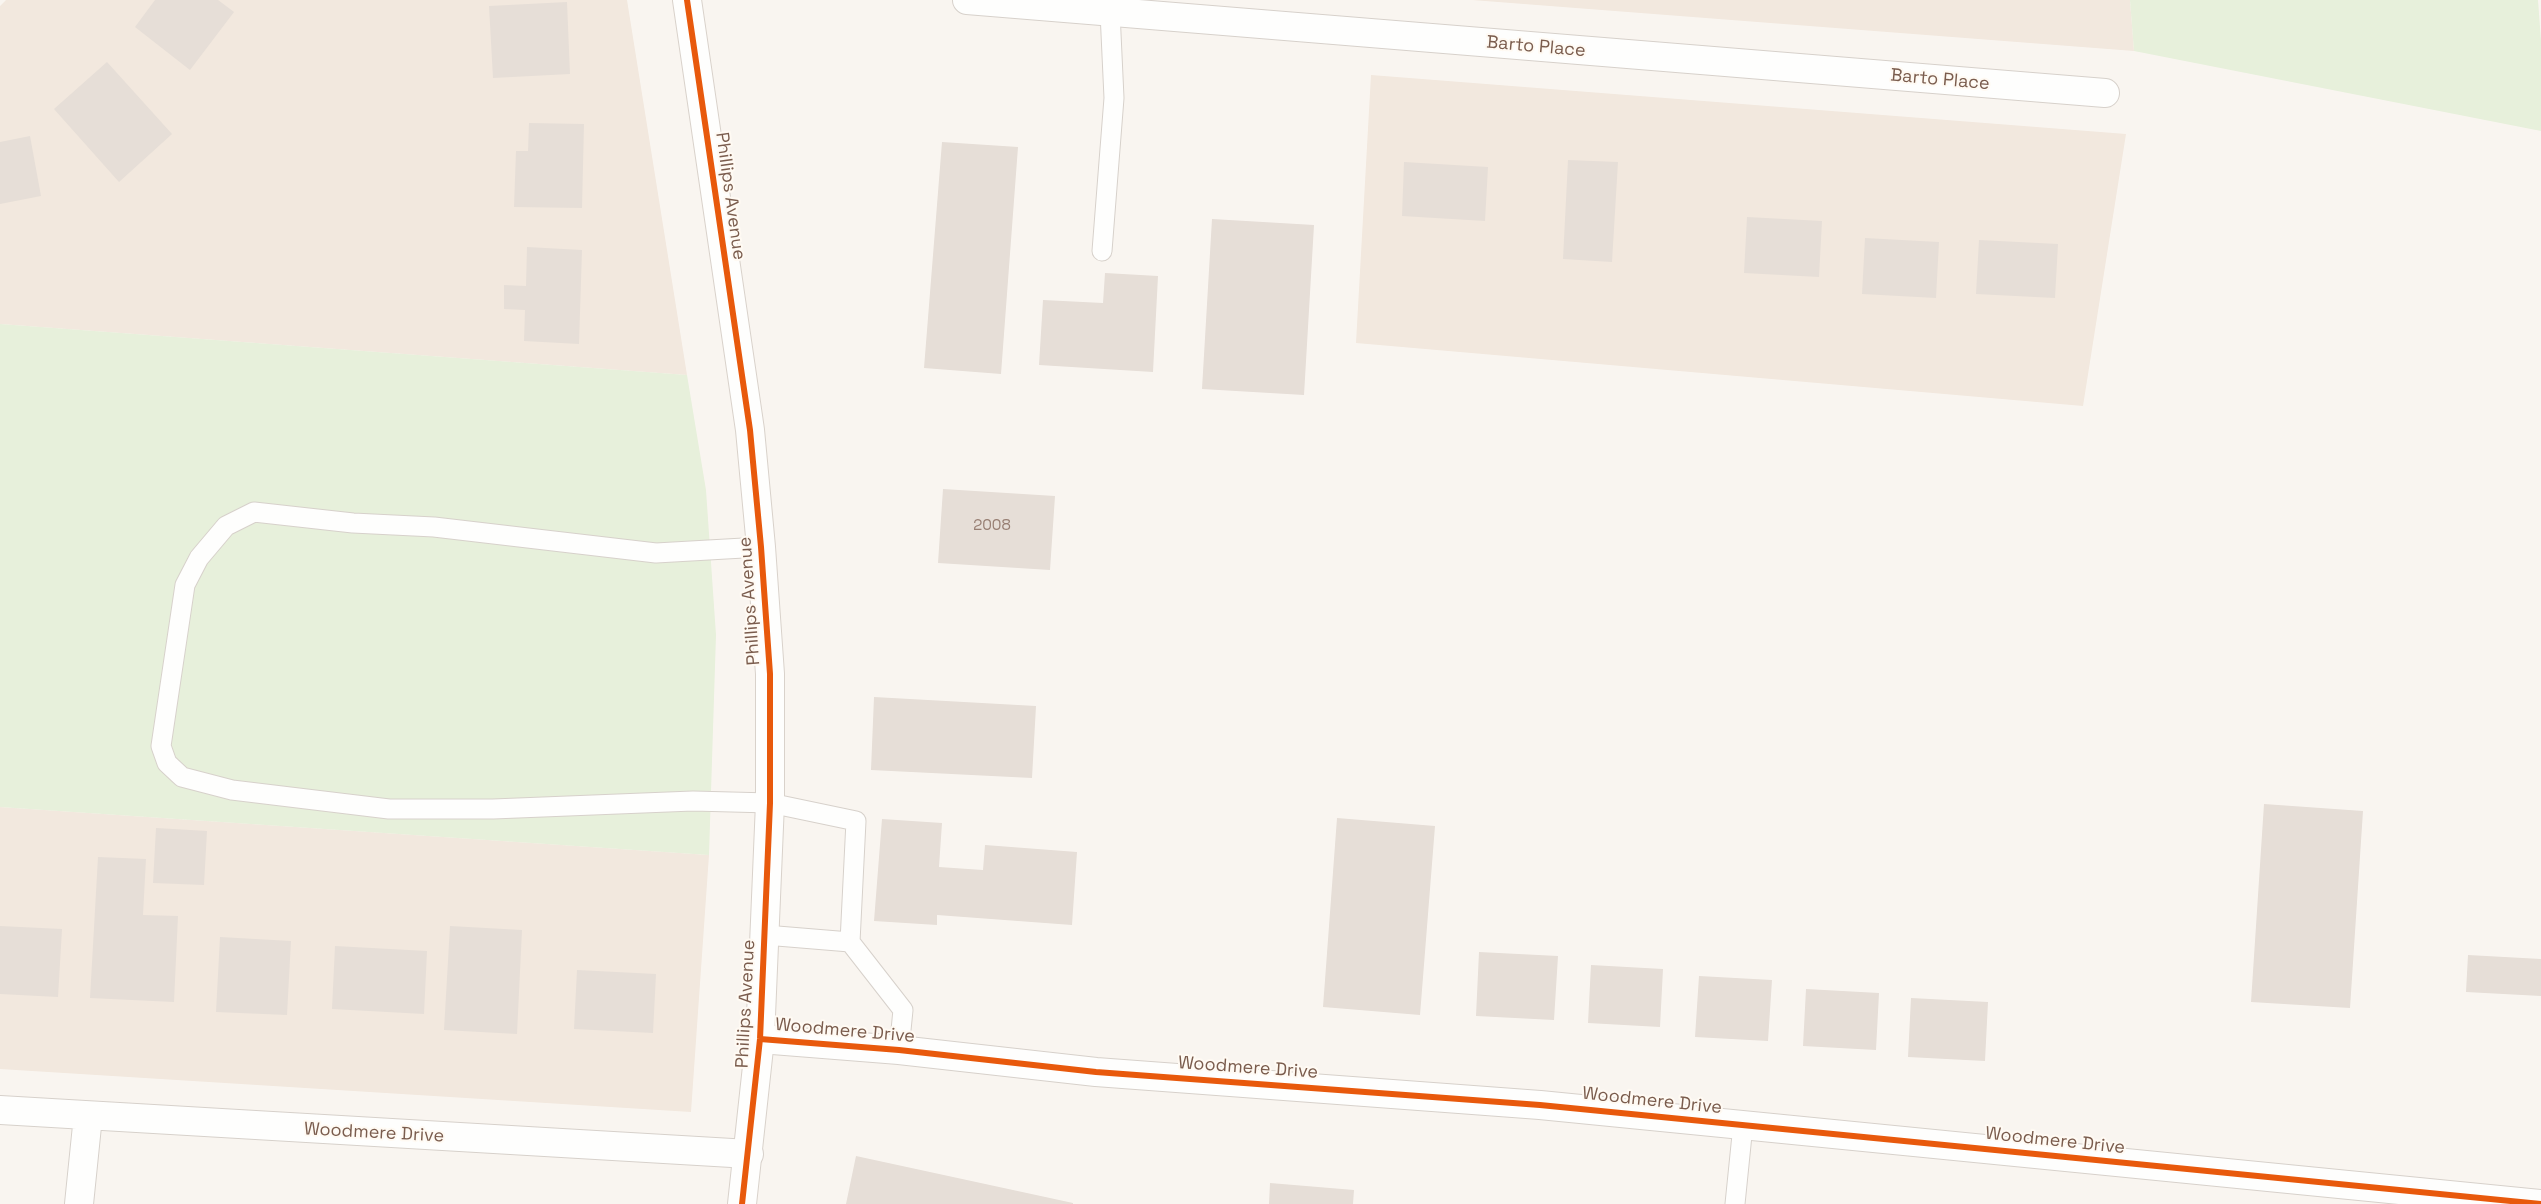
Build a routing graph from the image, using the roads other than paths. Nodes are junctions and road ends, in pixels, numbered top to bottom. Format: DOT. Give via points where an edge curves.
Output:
graph roads {
  1 [pos="687,0"];
  2 [pos="967,0"];
  3 [pos="1110,12"];
  4 [pos="2105,93"];
  5 [pos="1102,251"];
  6 [pos="762,547"];
  7 [pos="770,803"];
  8 [pos="765,935"];
  9 [pos="850,942"];
  10 [pos="760,1039"];
  11 [pos="899,1050"];
  12 [pos="0,1110"];
  13 [pos="88,1116"];
  14 [pos="1743,1125"];
  15 [pos="749,1154"];
  16 [pos="79,1204"];
  17 [pos="742,1204"];
  18 [pos="1735,1204"];
  19 [pos="2541,1204"];
  1 -- 6 [label="street, Phillips Avenue" via="750,430"];
  2 -- 3 [label="street, Barto Place"];
  3 -- 4 [label="street, Barto Place"];
  3 -- 5 [label="lane" via="1114,98"];
  6 -- 7 [label="street, Phillips Avenue" via="771,712"];
  6 -- 7 [label="lane" via="656,553 434,527 353,523 254,512 226,526 199,558 185,585 161,746 168,763 182,777 232,790 389,809 693,801"];
  7 -- 8 [label="street, Phillips Avenue"];
  7 -- 9 [label="lane" via="856,822"];
  8 -- 9 [label="lane"];
  8 -- 10 [label="street, Phillips Avenue"];
  9 -- 11 [label="lane" via="902,1010"];
  10 -- 11 [label="street, Woodmere Drive"];
  10 -- 15 [label="street, Phillips Avenue"];
  11 -- 14 [label="street, Woodmere Drive" via="1096,1072 1532,1105"];
  12 -- 13 [label="street, Woodmere Drive"];
  13 -- 15 [label="street, Woodmere Drive"];
  13 -- 16 [label="street"];
  14 -- 18 [label="lane"];
  14 -- 19 [label="street, Woodmere Drive"];
  15 -- 17 [label="street, Phillips Avenue"];
}
